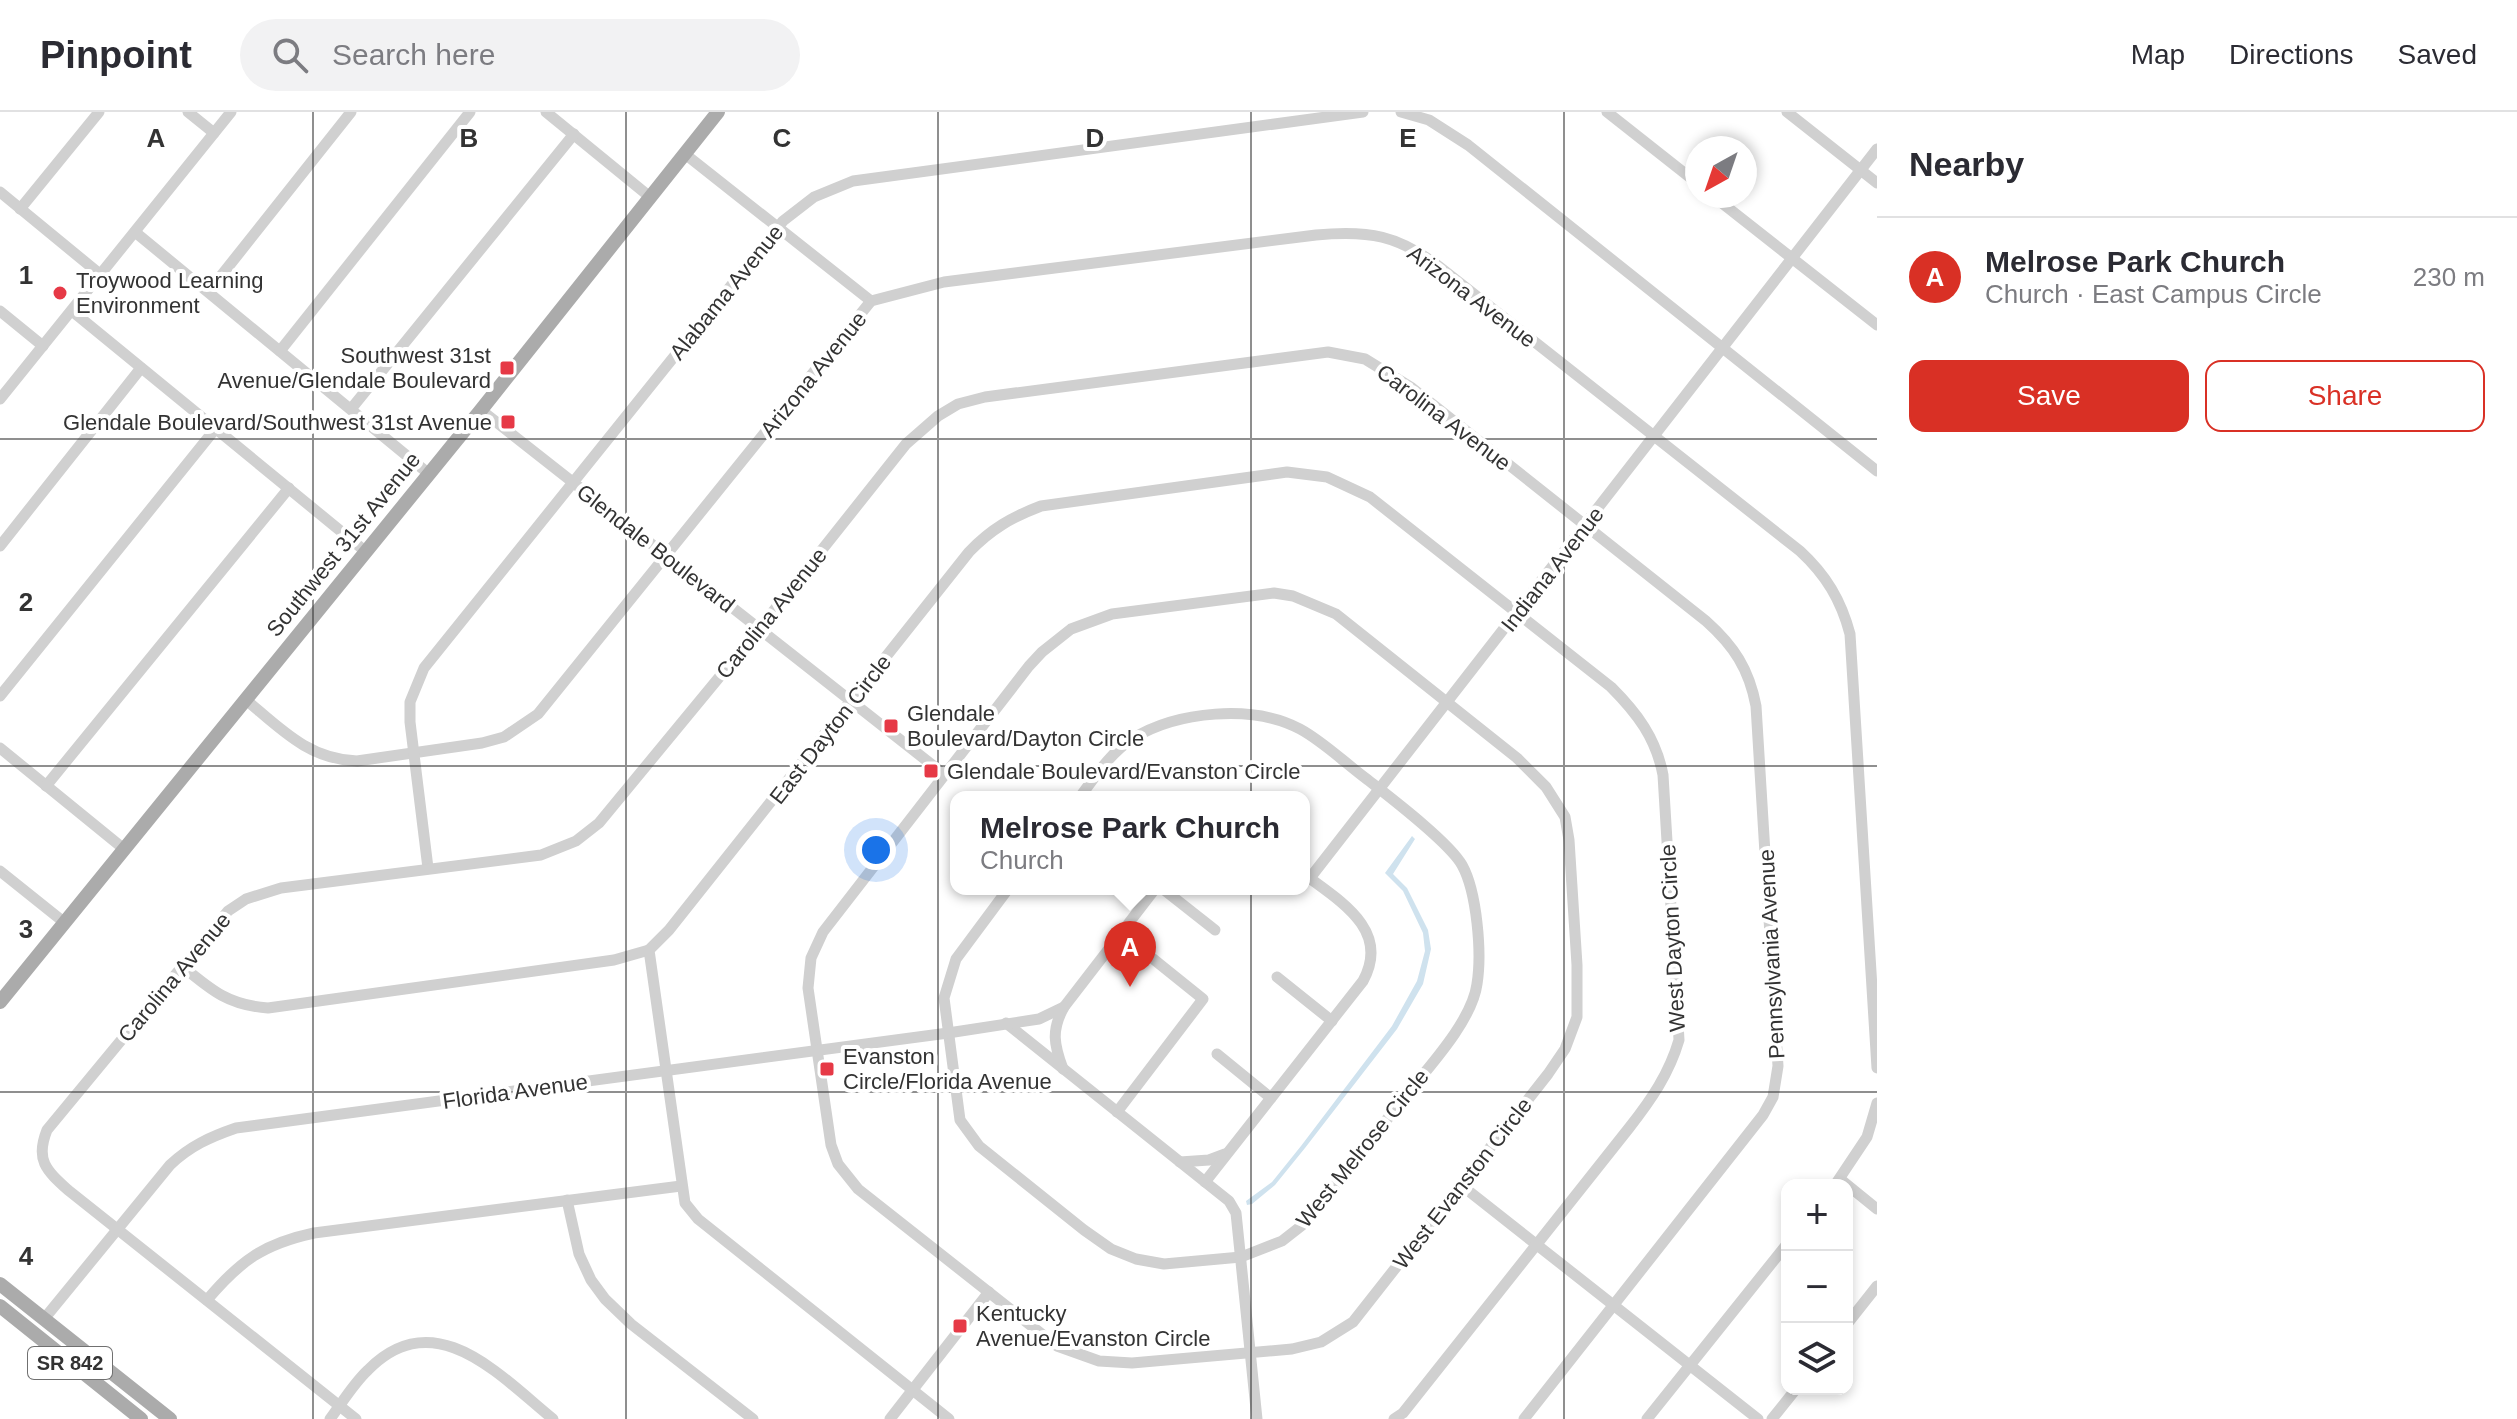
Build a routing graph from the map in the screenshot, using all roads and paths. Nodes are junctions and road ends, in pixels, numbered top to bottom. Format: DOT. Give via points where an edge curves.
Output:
graph roads {
  1 [pos="99,112"];
  2 [pos="188,112"];
  3 [pos="231,112"];
  4 [pos="351,112"];
  5 [pos="470,112"];
  6 [pos="546,112"];
  7 [pos="718,112"];
  8 [pos="1363,112"];
  9 [pos="1401,112"];
  10 [pos="1607,112"];
  11 [pos="1787,112"];
  12 [pos="214,133"];
  13 [pos="574,134"];
  14 [pos="1877,149"];
  15 [pos="685,154"];
  16 [pos="1861,170"];
  17 [pos="1685,174"];
  18 [pos="1877,183"];
  19 [pos="0,192"];
  20 [pos="650,197"];
  21 [pos="1728,208"];
  22 [pos="20,209"];
  23 [pos="777,226"];
  24 [pos="135,232"];
  25 [pos="1792,258"];
  26 [pos="101,275"];
  27 [pos="209,291"];
  28 [pos="871,301"];
  29 [pos="0,311"];
  30 [pos="72,311"];
  31 [pos="1877,325"];
  32 [pos="43,346"];
  33 [pos="1724,349"];
  34 [pos="280,351"];
  35 [pos="141,368"];
  36 [pos="0,399"];
  37 [pos="351,409"];
  38 [pos="481,410"];
  39 [pos="216,428"];
  40 [pos="1654,438"];
  41 [pos="1877,471"];
  42 [pos="429,474"];
  43 [pos="573,483"];
  44 [pos="289,488"];
  45 [pos="1585,526"];
  46 [pos="0,546"];
  47 [pos="365,551"];
  48 [pos="667,557"];
  49 [pos="1517,614"];
  50 [pos="759,629"];
  51 [pos="0,696"];
  52 [pos="245,699"];
  53 [pos="1449,701"];
  54 [pos="852,702"];
  55 [pos="0,748"];
  56 [pos="415,754"];
  57 [pos="945,775"];
  58 [pos="46,786"];
  59 [pos="1380,789"];
  60 [pos="1085,791"];
  61 [pos="124,849"];
  62 [pos="428,868"];
  63 [pos="0,871"];
  64 [pos="1310,872"];
  65 [pos="1310,879"];
  66 [pos="1003,895"];
  67 [pos="1150,895"];
  68 [pos="1171,895"];
  69 [pos="65,923"];
  70 [pos="1215,930"];
  71 [pos="1121,933"];
  72 [pos="649,950"];
  73 [pos="181,965"];
  74 [pos="1277,977"];
  75 [pos="1874,978"];
  76 [pos="0,1002"];
  77 [pos="1064,1007"];
  78 [pos="1332,1021"];
  79 [pos="1006,1023"];
  80 [pos="948,1033"];
  81 [pos="819,1050"];
  82 [pos="1217,1054"];
  83 [pos="1877,1068"];
  84 [pos="1064,1069"];
  85 [pos="666,1071"];
  86 [pos="1271,1098"];
  87 [pos="1877,1103"];
  88 [pos="1117,1112"];
  89 [pos="1228,1153"];
  90 [pos="1179,1162"];
  91 [pos="1839,1179"];
  92 [pos="1205,1182"];
  93 [pos="1461,1185"];
  94 [pos="681,1186"];
  95 [pos="1853,1193"];
  96 [pos="567,1200"];
  97 [pos="1877,1209"];
  98 [pos="117,1229"];
  99 [pos="1537,1245"];
  100 [pos="1781,1251"];
  101 [pos="1241,1257"];
  102 [pos="0,1284"];
  103 [pos="1877,1286"];
  104 [pos="989,1292"];
  105 [pos="207,1300"];
  106 [pos="1613,1305"];
  107 [pos="0,1306"];
  108 [pos="44,1319"];
  109 [pos="1848,1323"];
  110 [pos="1250,1354"];
  111 [pos="1690,1365"];
  112 [pos="77,1368"];
  113 [pos="913,1389"];
  114 [pos="1791,1395"];
  115 [pos="340,1406"];
  116 [pos="166,1415"];
  117 [pos="1399,1417"];
  118 [pos="141,1419"];
  119 [pos="330,1419"];
  120 [pos="356,1419"];
  121 [pos="553,1419"];
  122 [pos="753,1419"];
  123 [pos="890,1419"];
  124 [pos="949,1419"];
  125 [pos="1257,1419"];
  126 [pos="1524,1419"];
  127 [pos="1647,1419"];
  128 [pos="1758,1419"];
  129 [pos="1772,1419"];
  1 -- 22 [label="street"];
  2 -- 12 [label="street"];
  3 -- 12 [label="street"];
  4 -- 27 [label="street"];
  5 -- 34 [label="street"];
  6 -- 13 [label="street"];
  7 -- 15 [label="main road, Southwest 31st Avenue"];
  8 -- 23 [label="street, Alabama Avenue" via="853,181 814,197"];
  9 -- 33 [label="street" via="1429,120 1468,145"];
  10 -- 17 [label="street"];
  11 -- 16 [label="street"];
  12 -- 24 [label="street"];
  13 -- 20 [label="street"];
  13 -- 37 [label="street"];
  14 -- 16 [label="street, Indiana Avenue"];
  15 -- 20 [label="main road, Southwest 31st Avenue"];
  15 -- 23 [label="street"];
  16 -- 18 [label="street"];
  16 -- 25 [label="street, Indiana Avenue"];
  19 -- 22 [label="street"];
  20 -- 38 [label="main road, Southwest 31st Avenue"];
  21 -- 25 [label="street"];
  22 -- 26 [label="street"];
  23 -- 28 [label="street"];
  23 -- 43 [label="street, Alabama Avenue"];
  24 -- 26 [label="street"];
  24 -- 27 [label="street"];
  25 -- 31 [label="street"];
  25 -- 33 [label="street, Indiana Avenue"];
  26 -- 30 [label="street"];
  27 -- 34 [label="street"];
  28 -- 40 [label="street, Arizona Avenue" via="944,282 1366,233 1419,251"];
  28 -- 48 [label="street, Arizona Avenue"];
  29 -- 32 [label="street"];
  30 -- 32 [label="street"];
  30 -- 35 [label="street"];
  32 -- 36 [label="street"];
  33 -- 40 [label="street, Indiana Avenue"];
  33 -- 41 [label="street"];
  34 -- 37 [label="street"];
  35 -- 39 [label="street"];
  35 -- 46 [label="street"];
  37 -- 42 [label="street"];
  38 -- 42 [label="main road, Southwest 31st Avenue"];
  38 -- 43 [label="street, Glendale Boulevard"];
  39 -- 44 [label="street"];
  39 -- 51 [label="street"];
  40 -- 45 [label="street, Indiana Avenue"];
  40 -- 75 [label="street, Arizona Avenue" via="1815,565 1845,613"];
  42 -- 47 [label="main road, Southwest 31st Avenue"];
  43 -- 48 [label="street, Glendale Boulevard"];
  43 -- 56 [label="street, Alabama Avenue" via="424,668 410,702"];
  44 -- 47 [label="street"];
  44 -- 58 [label="street"];
  45 -- 49 [label="street, Indiana Avenue"];
  45 -- 50 [label="street, Carolina Avenue" via="1385,369 1347,354 1308,353 958,404 906,444"];
  45 -- 106 [label="street, Pennsylvania Avenue" via="1706,621 1745,667 1759,732 1778,1066 1773,1097 1763,1115"];
  47 -- 52 [label="main road, Southwest 31st Avenue"];
  48 -- 50 [label="street, Glendale Boulevard"];
  48 -- 56 [label="street, Arizona Avenue" via="522,727 482,743"];
  49 -- 53 [label="street, Indiana Avenue"];
  49 -- 54 [label="street, East Dayton Circle" via="1370,497 1327,477 1287,472 1041,506 1015,516 990,530 969,552"];
  49 -- 99 [label="street, West Dayton Circle" via="1620,696 1641,720 1659,754 1679,1040 1655,1095"];
  50 -- 54 [label="street, Glendale Boulevard"];
  50 -- 62 [label="street, Carolina Avenue" via="599,823 576,841 541,855"];
  52 -- 56 [label="street, Arizona Avenue" via="320,756 357,761"];
  52 -- 61 [label="main road, Southwest 31st Avenue"];
  53 -- 57 [label="street, West Evanston Circle" via="1336,614 1293,596 1274,593 1112,614 1071,629 1042,652"];
  53 -- 59 [label="street, Indiana Avenue"];
  53 -- 93 [label="street, West Evanston Circle" via="1532,771 1565,817 1577,965 1577,1017 1565,1049"];
  54 -- 57 [label="street, Glendale Boulevard"];
  54 -- 72 [label="street, East Dayton Circle"];
  55 -- 58 [label="street"];
  56 -- 62 [label="street, Alabama Avenue"];
  57 -- 81 [label="street, West Evanston Circle" via="823,932 811,958 808,988"];
  58 -- 61 [label="street"];
  59 -- 60 [label="street, West Melrose Circle" via="1301,730 1253,714 1223,713 1161,724 1131,740"];
  59 -- 64 [label="street, Indiana Avenue"];
  59 -- 101 [label="street, West Melrose Circle" via="1462,865 1479,942 1477,987 1459,1028 1305,1223 1282,1241"];
  61 -- 69 [label="main road, Southwest 31st Avenue"];
  62 -- 73 [label="street, Carolina Avenue" via="263,892 228,911"];
  63 -- 69 [label="street"];
  65 -- 78 [label="street" via="1358,919 1372,944 1369,970"];
  66 -- 80 [label="street" via="952,968 944,998"];
  67 -- 71 [label="street"];
  68 -- 70 [label="street"];
  69 -- 76 [label="main road, Southwest 31st Avenue"];
  71 -- 77 [label="street"];
  71 -- 88 [label="street" via="1203,999"];
  72 -- 73 [label="street" via="614,960 268,1008 230,1001"];
  72 -- 85 [label="street"];
  73 -- 98 [label="street, Carolina Avenue" via="41,1144 50,1174"];
  74 -- 78 [label="street"];
  75 -- 83 [label="street, Arizona Avenue"];
  77 -- 79 [label="street, Florida Avenue" via="1039,1019"];
  77 -- 84 [label="street" via="1054,1034"];
  78 -- 86 [label="street"];
  79 -- 80 [label="street, Florida Avenue"];
  79 -- 84 [label="street"];
  80 -- 81 [label="street, Florida Avenue"];
  80 -- 101 [label="street, West Melrose Circle" via="960,1120 969,1135 1111,1249 1164,1264"];
  81 -- 85 [label="street, Florida Avenue"];
  81 -- 104 [label="street, West Evanston Circle" via="831,1145 846,1177"];
  82 -- 86 [label="street"];
  84 -- 88 [label="street"];
  85 -- 94 [label="street"];
  85 -- 98 [label="street, Florida Avenue" via="236,1128 185,1151"];
  86 -- 89 [label="street"];
  87 -- 91 [label="street" via="1867,1137"];
  88 -- 90 [label="street"];
  89 -- 90 [label="street"];
  89 -- 92 [label="street"];
  90 -- 92 [label="street"];
  92 -- 101 [label="street" via="1236,1213"];
  93 -- 99 [label="street"];
  93 -- 110 [label="street, West Evanston Circle" via="1353,1322 1321,1342"];
  94 -- 96 [label="street"];
  94 -- 113 [label="street" via="685,1203 698,1219"];
  95 -- 97 [label="street"];
  96 -- 105 [label="street" via="284,1240 248,1258"];
  96 -- 122 [label="street" via="579,1254 605,1299"];
  98 -- 105 [label="street"];
  98 -- 108 [label="street, Florida Avenue"];
  99 -- 106 [label="street"];
  99 -- 117 [label="street, West Dayton Circle"];
  100 -- 111 [label="street"];
  101 -- 110 [label="street"];
  102 -- 108 [label="main road, SR 842"];
  103 -- 109 [label="street"];
  104 -- 110 [label="street, West Evanston Circle" via="1057,1346 1099,1361"];
  104 -- 113 [label="street"];
  105 -- 115 [label="street"];
  106 -- 111 [label="street"];
  106 -- 126 [label="street, Pennsylvania Avenue"];
  107 -- 112 [label="main road, SR 842"];
  108 -- 116 [label="main road, SR 842"];
  110 -- 125 [label="street"];
  111 -- 127 [label="street"];
  111 -- 128 [label="street"];
  112 -- 116 [label="main road" via="94,1372 144,1412"];
  112 -- 118 [label="main road, SR 842"];
  113 -- 123 [label="street"];
  113 -- 124 [label="street"];
  114 -- 129 [label="street"];
  115 -- 119 [label="street"];
  115 -- 120 [label="street"];
  115 -- 121 [label="street" via="385,1356 420,1342 436,1342 475,1356"];
}
